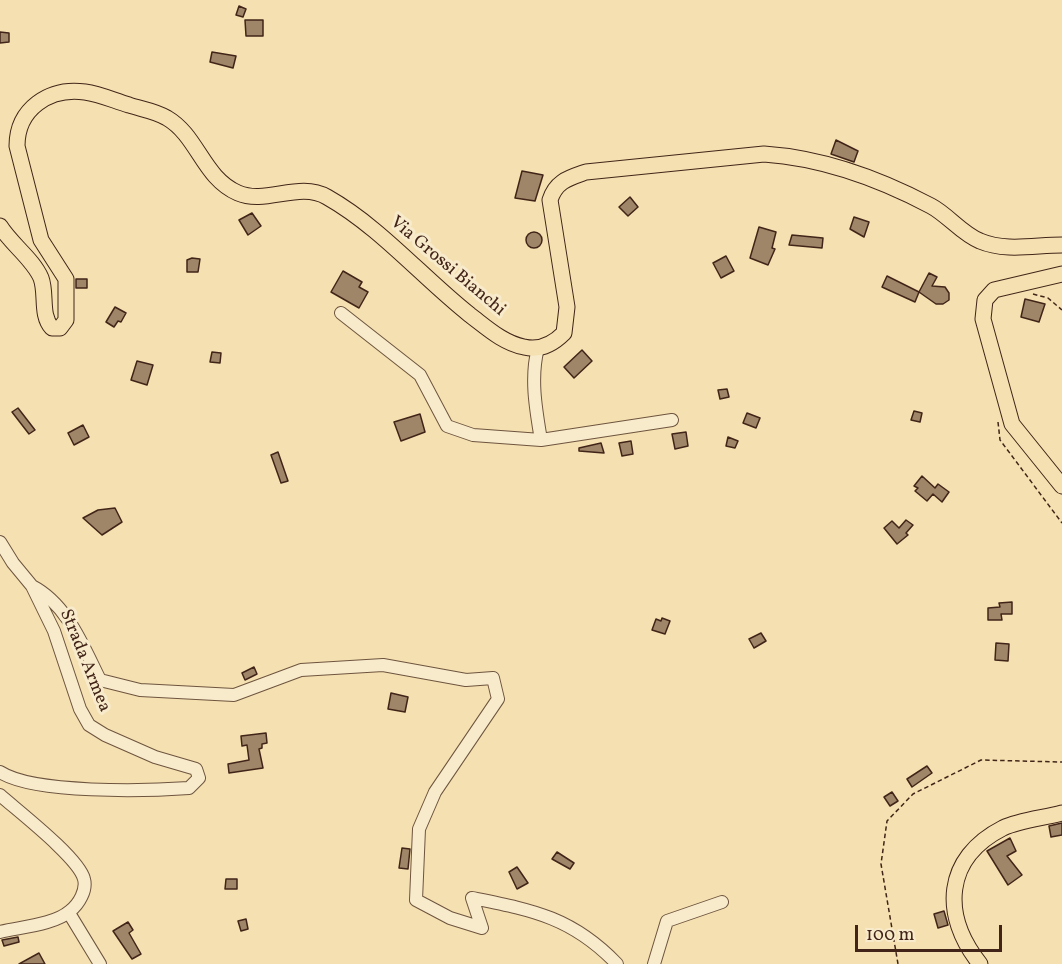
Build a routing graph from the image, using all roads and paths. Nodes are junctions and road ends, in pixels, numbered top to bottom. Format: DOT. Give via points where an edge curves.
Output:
graph roads {
  1 [pos="0,226"];
  2 [pos="1062,245"];
  3 [pos="1062,274"];
  4 [pos="1025,295"];
  5 [pos="1062,310"];
  6 [pos="341,313"];
  7 [pos="538,348"];
  8 [pos="1009,413"];
  9 [pos="672,420"];
  10 [pos="541,440"];
  11 [pos="1062,486"];
  12 [pos="1062,523"];
  13 [pos="0,543"];
  14 [pos="32,586"];
  15 [pos="1062,762"];
  16 [pos="0,772"];
  17 [pos="0,795"];
  18 [pos="1062,813"];
  19 [pos="722,902"];
  20 [pos="69,913"];
  21 [pos="0,932"];
  22 [pos="100,964"];
  23 [pos="617,964"];
  24 [pos="654,964"];
  25 [pos="898,964"];
  26 [pos="980,964"];
  1 -- 7 [label="main road, Via Grossi Bianchi" via="39,274 47,322 52,328 60,328 66,320 66,279 41,240 17,134 26,114 45,99 66,92 86,92 168,118 219,181 239,194 308,190 326,196 374,231 484,326 510,343"];
  2 -- 7 [label="main road" via="1008,248 978,241 933,206 831,165 792,156 764,154 586,172 562,181 553,190 550,201 567,324 558,340"];
  3 -- 8 [label="main road" via="1008,285 994,290 985,300 983,319 988,345"];
  4 -- 5 [label="path" via="1048,298"];
  6 -- 10 [label="street" via="420,375 447,426 473,435"];
  7 -- 10 [label="street" via="534,399"];
  8 -- 11 [label="main road" via="1025,443"];
  8 -- 12 [label="path" via="997,422 1000,440"];
  9 -- 10 [label="street"];
  13 -- 14 [label="street, Strada Armea"];
  14 -- 16 [label="street, Strada Armea" via="54,631 89,725 155,757 196,769 199,778 196,784 181,788 86,789 22,783"];
  14 -- 23 [label="street" via="45,593 68,620 100,680 140,690 234,695 301,670 383,665 466,680 493,678 498,699 435,792 419,829 416,900 450,918 482,928 472,898 537,911 601,947"];
  15 -- 25 [label="path" via="981,760 913,794 887,821 881,864"];
  17 -- 20 [label="street" via="79,867 84,891"];
  18 -- 26 [label="main road" via="1006,827 970,853 958,871 953,891 957,921"];
  19 -- 24 [label="street" via="668,921"];
  20 -- 21 [label="street"];
  20 -- 22 [label="street"];
}
